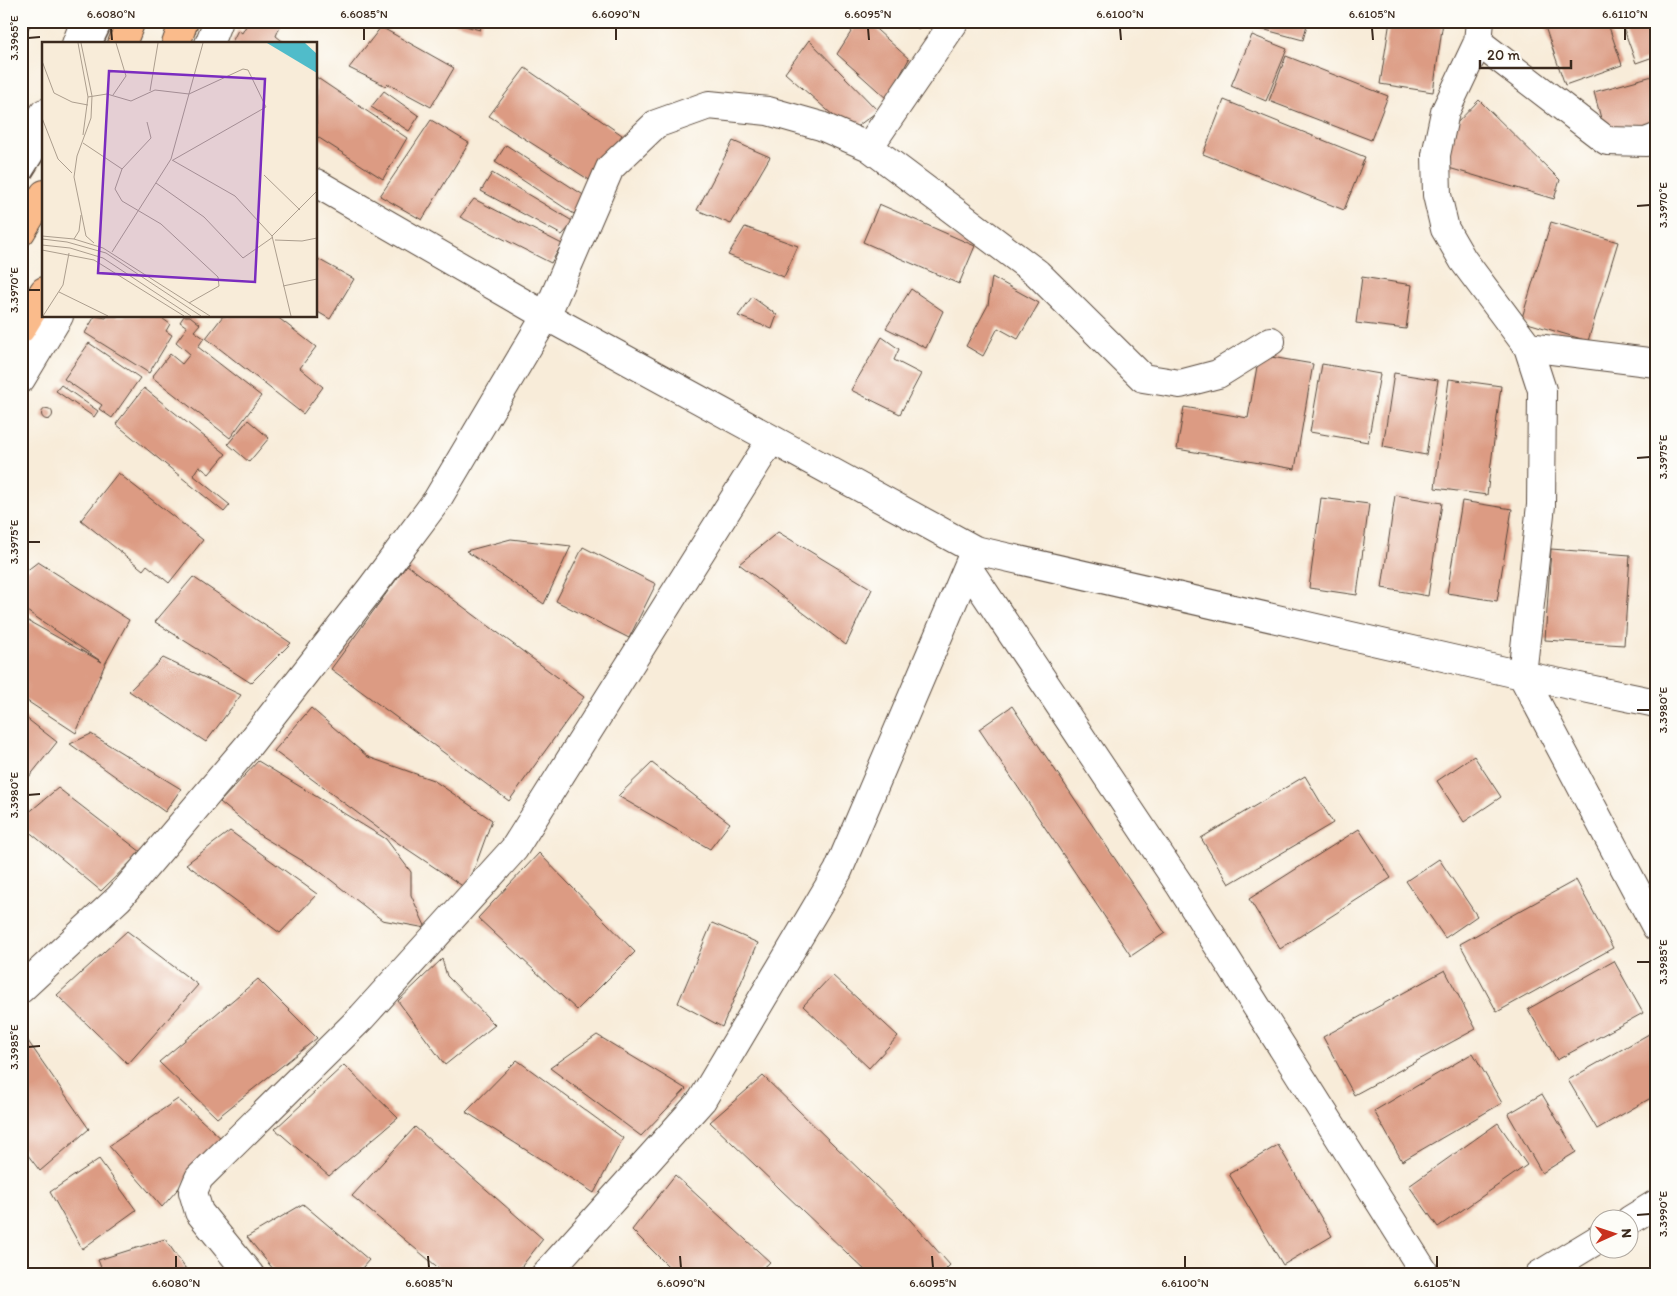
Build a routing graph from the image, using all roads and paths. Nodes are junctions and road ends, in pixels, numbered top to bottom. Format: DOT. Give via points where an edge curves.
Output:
graph roads {
  1 [pos="85,21"];
  2 [pos="105,21"];
  3 [pos="131,21"];
  4 [pos="184,21"];
  5 [pos="218,21"];
  6 [pos="955,21"];
  7 [pos="1479,32"];
  8 [pos="77,42"];
  9 [pos="95,42"];
  10 [pos="123,42"];
  11 [pos="177,42"];
  12 [pos="210,42"];
  13 [pos="42,116"];
  14 [pos="1656,138"];
  15 [pos="42,145"];
  16 [pos="869,147"];
  17 [pos="21,150"];
  18 [pos="21,179"];
  19 [pos="318,184"];
  20 [pos="42,197"];
  21 [pos="21,232"];
  22 [pos="42,294"];
  23 [pos="546,316"];
  24 [pos="58,318"];
  25 [pos="21,329"];
  26 [pos="1271,341"];
  27 [pos="1528,347"];
  28 [pos="1656,362"];
  29 [pos="21,379"];
  30 [pos="770,440"];
  31 [pos="972,559"];
  32 [pos="1522,675"];
  33 [pos="1656,703"];
  34 [pos="1656,927"];
  35 [pos="21,989"];
  36 [pos="1656,1204"];
  37 [pos="1640,1214"];
  38 [pos="1590,1244"];
  39 [pos="250,1275"];
  40 [pos="545,1275"];
  41 [pos="1426,1275"];
  42 [pos="1539,1275"];
  1 -- 8 [label="street"];
  2 -- 9 [label="lane"];
  3 -- 10 [label="highway"];
  4 -- 11 [label="highway"];
  5 -- 12 [label="street"];
  6 -- 16 [label="street"];
  7 -- 14 [label="street" via="1607,141 1646,142"];
  7 -- 27 [label="street" via="1445,112 1436,155 1437,195 1445,229 1463,260"];
  13 -- 17 [label="street"];
  15 -- 18 [label="lane"];
  16 -- 23 [label="street" via="821,126 768,111 709,105 656,124 610,168"];
  16 -- 26 [label="street" via="1037,273 1143,378 1180,384 1218,374"];
  19 -- 23 [label="street"];
  20 -- 21 [label="highway"];
  22 -- 25 [label="highway"];
  23 -- 30 [label="street"];
  23 -- 35 [label="street" via="437,500 248,746 119,898"];
  24 -- 29 [label="street"];
  27 -- 28 [label="street"];
  27 -- 32 [label="street" via="1542,390 1541,506"];
  30 -- 31 [label="street"];
  30 -- 39 [label="street" via="514,849 362,1017 200,1178 193,1192 199,1212"];
  31 -- 32 [label="street"];
  31 -- 40 [label="street" via="838,871 702,1100"];
  31 -- 41 [label="street"];
  32 -- 33 [label="street"];
  32 -- 34 [label="street"];
  36 -- 37 [label="street"];
  38 -- 42 [label="street"];
}
